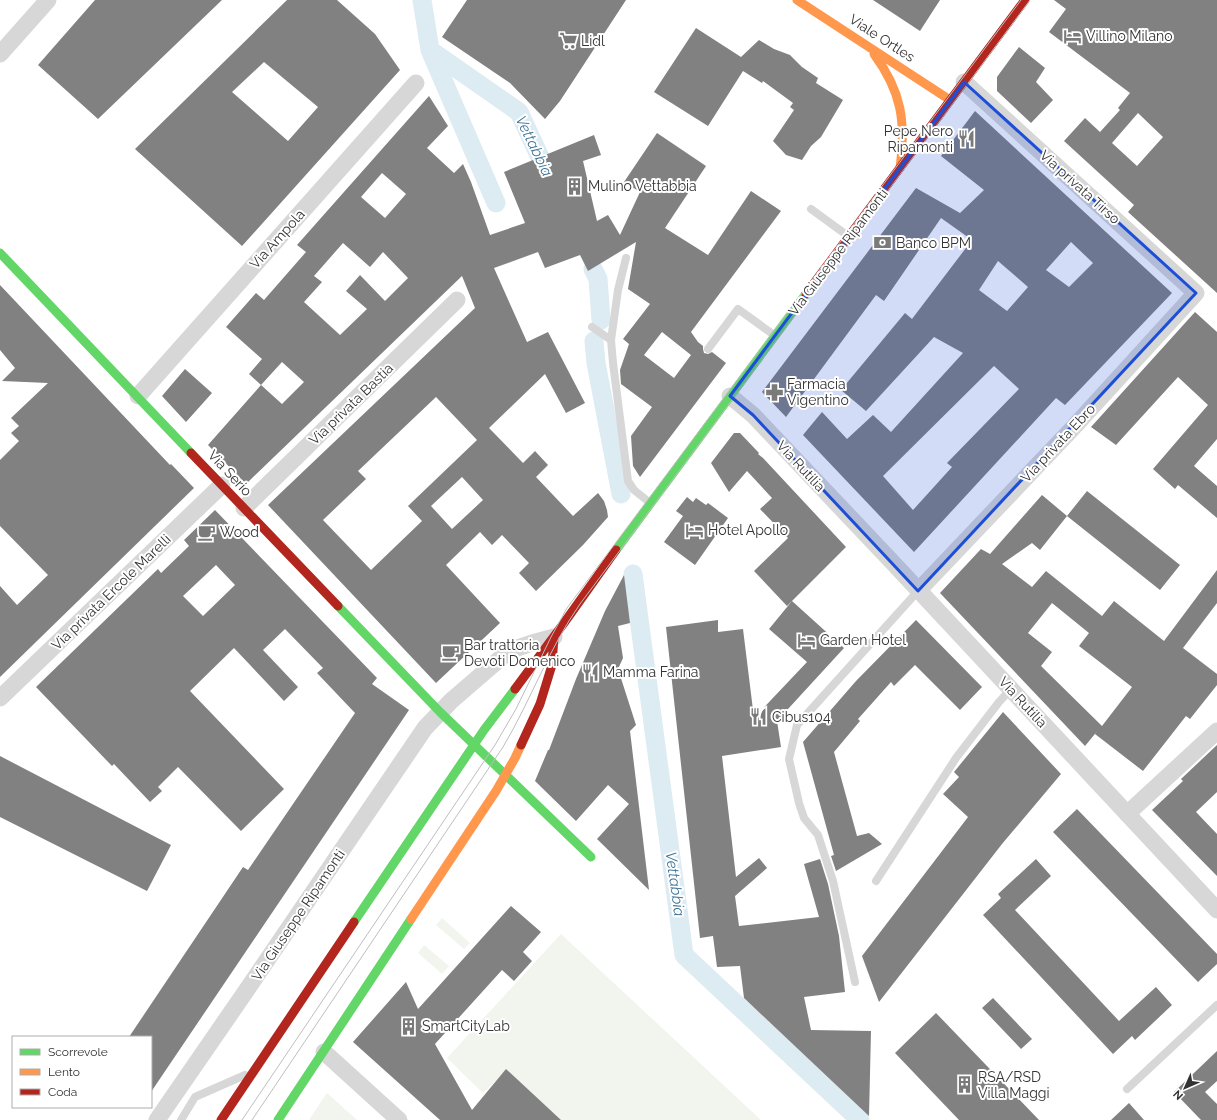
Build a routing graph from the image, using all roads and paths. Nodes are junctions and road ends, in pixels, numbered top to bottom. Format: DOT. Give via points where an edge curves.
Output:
graph roads {
  1 [pos="48,0"];
  2 [pos="797,0"];
  3 [pos="1025,0"];
  4 [pos="866,44"];
  5 [pos="0,54"];
  6 [pos="964,82"];
  7 [pos="416,83"];
  8 [pos="950,100"];
  9 [pos="900,168"];
  10 [pos="811,209"];
  11 [pos="849,237"];
  12 [pos="0,253"];
  13 [pos="626,258"];
  14 [pos="1196,293"];
  15 [pos="457,300"];
  16 [pos="592,327"];
  17 [pos="775,336"];
  18 [pos="611,340"];
  19 [pos="708,350"];
  20 [pos="138,396"];
  21 [pos="730,396"];
  22 [pos="222,485"];
  23 [pos="650,503"];
  24 [pos="244,508"];
  25 [pos="918,591"];
  26 [pos="554,637"];
  27 [pos="1011,689"];
  28 [pos="0,698"];
  29 [pos="440,712"];
  30 [pos="1217,731"];
  31 [pos="475,745"];
  32 [pos="506,775"];
  33 [pos="1127,814"];
  34 [pos="592,857"];
  35 [pos="876,881"];
  36 [pos="1217,910"];
  37 [pos="855,982"];
  38 [pos="1217,1005"];
  39 [pos="324,1052"];
  40 [pos="255,1070"];
  41 [pos="1127,1088"];
  42 [pos="397,1119"];
  43 [pos="157,1120"];
  44 [pos="180,1120"];
  45 [pos="221,1120"];
  46 [pos="278,1120"];
  1 -- 5 [label="street"];
  2 -- 4 [label="street, Viale Ortles"];
  3 -- 6 [label="street, Via Giuseppe Ripamonti"];
  4 -- 8 [label="street, Viale Ortles"];
  4 -- 9 [label="street" via="890,78 902,112 903,142"];
  6 -- 8 [label="street, Via Giuseppe Ripamonti"];
  6 -- 14 [label="street, Via privata Tirso"];
  7 -- 20 [label="street, Via Ampola"];
  8 -- 9 [label="street, Via Giuseppe Ripamonti"];
  9 -- 11 [label="street, Via Giuseppe Ripamonti"];
  10 -- 11 [label="lane"];
  11 -- 17 [label="street, Via Giuseppe Ripamonti"];
  12 -- 20 [label="street, Via Serio"];
  13 -- 18 [label="lane" via="618,290"];
  14 -- 25 [label="street, Via privata Ebro" via="1072,429"];
  15 -- 24 [label="street, Via privata Bastia"];
  16 -- 18 [label="lane"];
  17 -- 19 [label="lane" via="738,309"];
  17 -- 21 [label="street, Via Giuseppe Ripamonti"];
  18 -- 23 [label="lane" via="628,481 634,490"];
  20 -- 22 [label="street, Via Serio"];
  21 -- 23 [label="street, Via Giuseppe Ripamonti"];
  21 -- 25 [label="street, Via Rutilia" via="753,415"];
  22 -- 24 [label="street, Via Serio"];
  22 -- 28 [label="street, Via privata Ercole Marelli"];
  23 -- 26 [label="street, Via Giuseppe Ripamonti"];
  24 -- 29 [label="street, Via Serio"];
  25 -- 27 [label="street, Via Rutilia"];
  25 -- 37 [label="lane" via="797,725 789,760 804,818 818,836 833,881"];
  26 -- 29 [label="street, Via Giuseppe Ripamonti" via="509,651"];
  26 -- 31 [label="street, Via Giuseppe Ripamonti"];
  26 -- 32 [label="street" via="552,665 540,704"];
  27 -- 33 [label="street, Via Rutilia"];
  27 -- 35 [label="lane" via="956,758"];
  29 -- 31 [label="street"];
  29 -- 43 [label="street, Via Giuseppe Ripamonti" via="425,728"];
  30 -- 33 [label="street"];
  31 -- 32 [label="street"];
  31 -- 40 [label="street, Via Giuseppe Ripamonti"];
  32 -- 34 [label="street"];
  32 -- 39 [label="street"];
  33 -- 36 [label="street, Via Rutilia"];
  38 -- 41 [label="lane"];
  39 -- 42 [label="street"];
  39 -- 46 [label="street"];
  40 -- 44 [label="lane" via="195,1097"];
  40 -- 45 [label="street, Via Giuseppe Ripamonti"];
}
